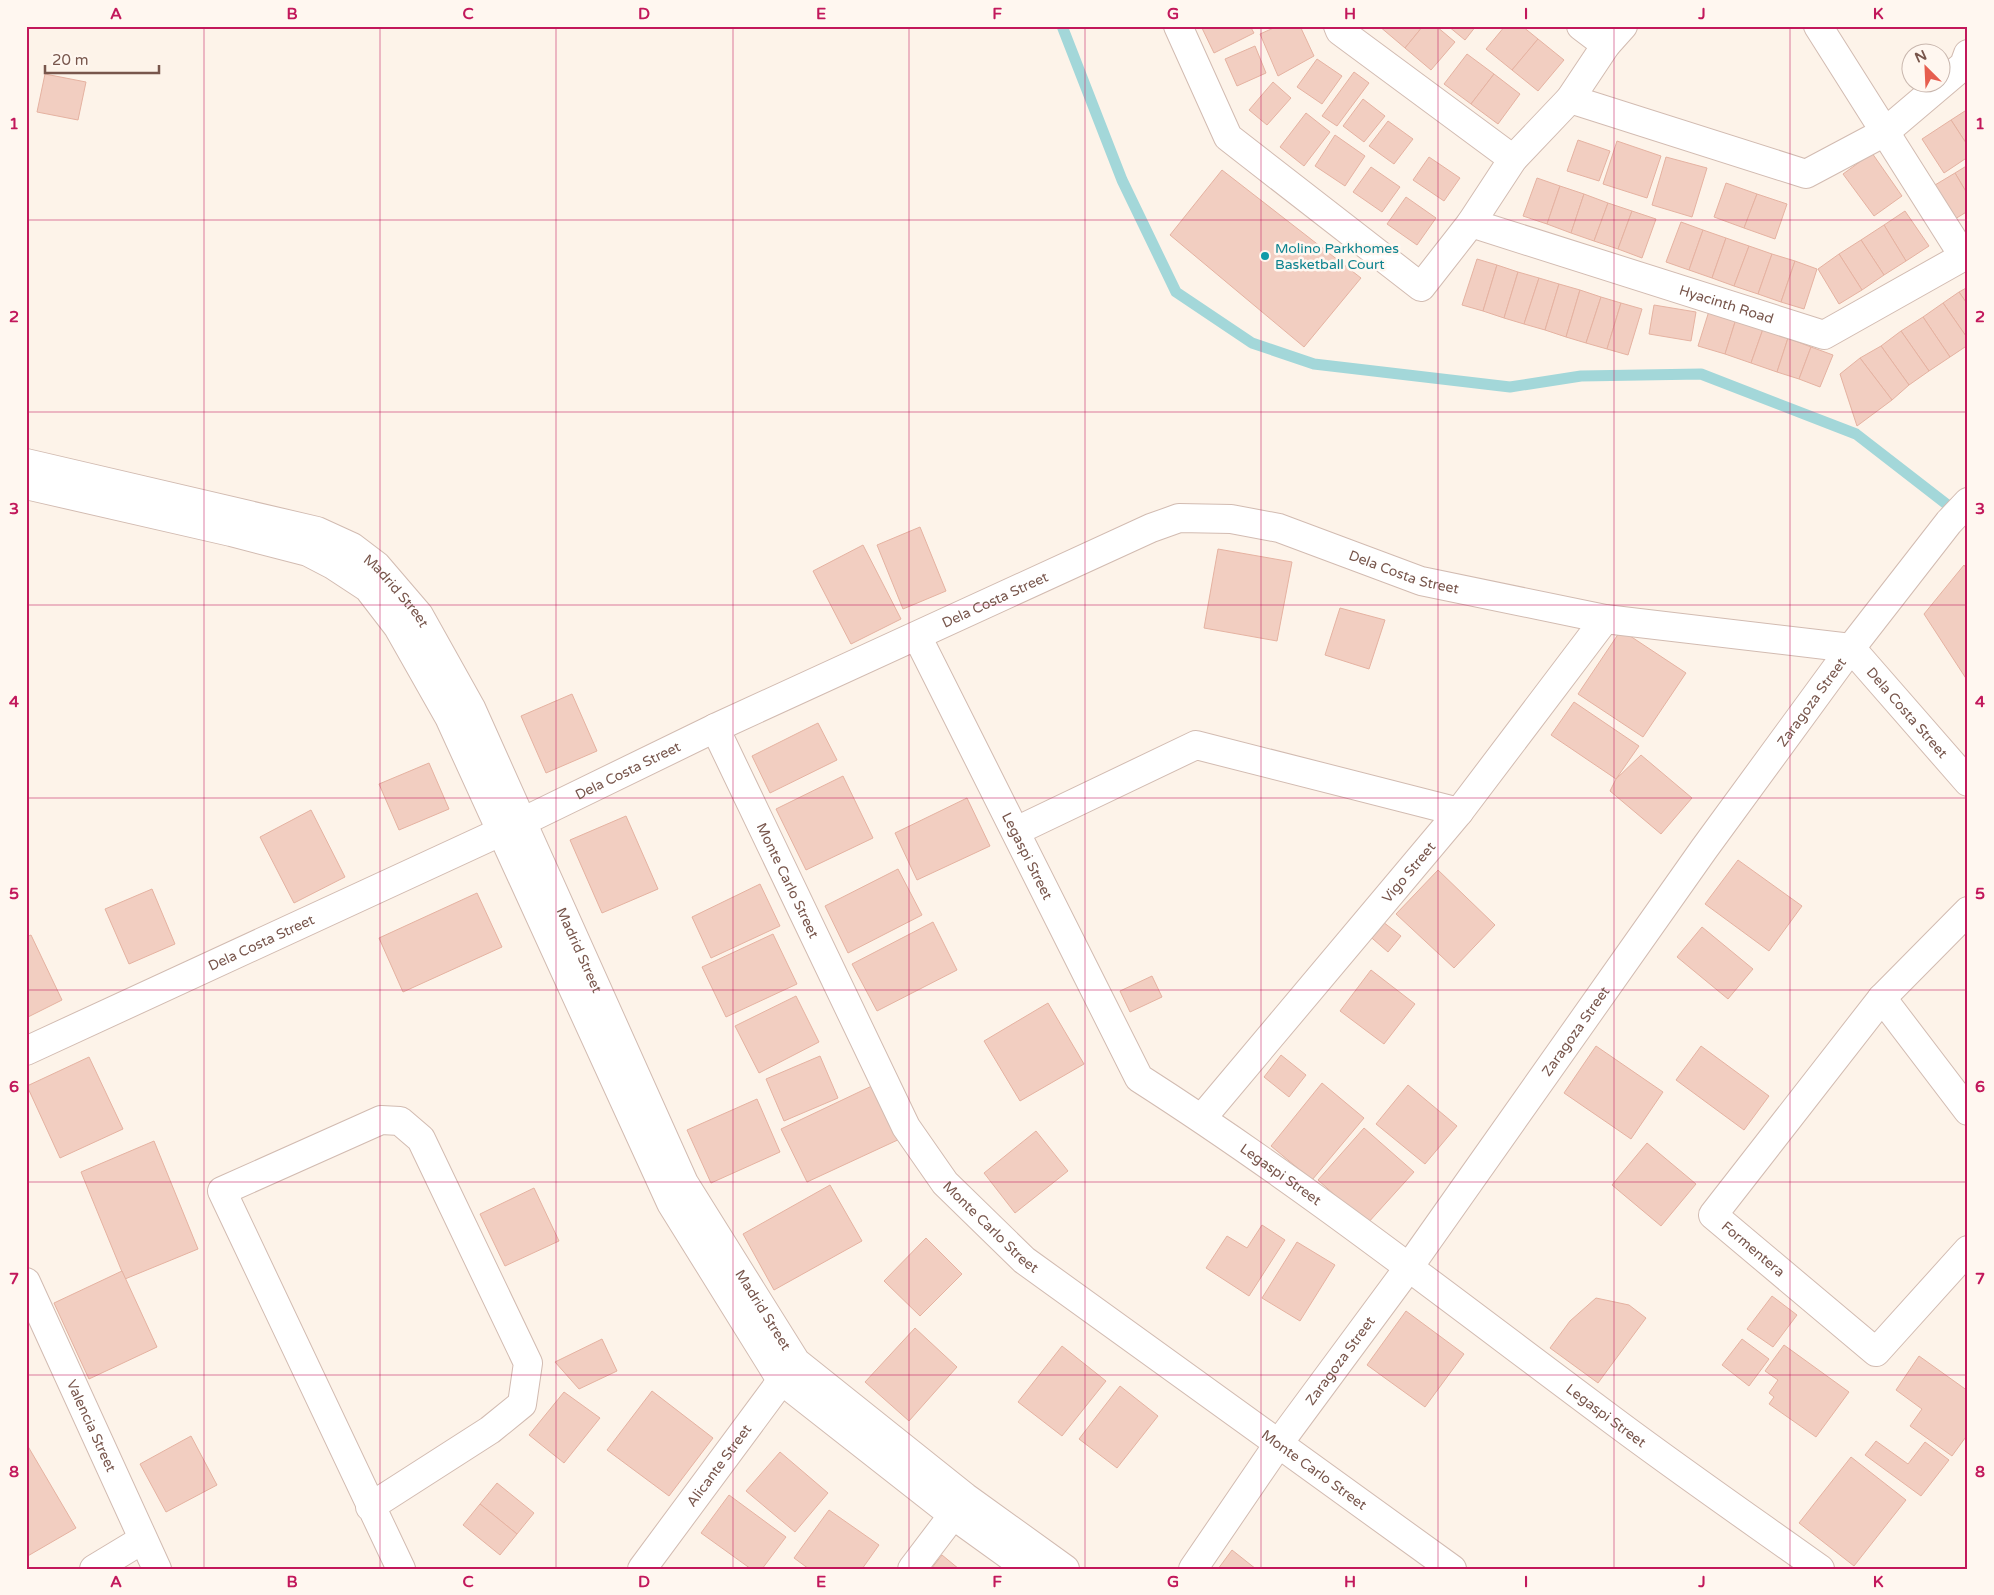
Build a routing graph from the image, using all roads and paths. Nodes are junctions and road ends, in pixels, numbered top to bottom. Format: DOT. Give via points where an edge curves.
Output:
graph roads {
  1 [pos="1178,26"];
  2 [pos="1338,26"];
  3 [pos="1581,26"];
  4 [pos="1818,26"];
  5 [pos="1615,36"];
  6 [pos="1968,54"];
  7 [pos="1570,100"];
  8 [pos="1885,132"];
  9 [pos="1513,160"];
  10 [pos="1471,223"];
  11 [pos="1966,256"];
  12 [pos="26,463"];
  13 [pos="26,486"];
  14 [pos="1968,502"];
  15 [pos="1604,618"];
  16 [pos="917,636"];
  17 [pos="1851,648"];
  18 [pos="715,728"];
  19 [pos="1968,782"];
  20 [pos="1459,812"];
  21 [pos="512,826"];
  22 [pos="1016,831"];
  23 [pos="1968,911"];
  24 [pos="1882,998"];
  25 [pos="26,1052"];
  26 [pos="1968,1111"];
  27 [pos="1202,1118"];
  28 [pos="1968,1250"];
  29 [pos="1409,1267"];
  30 [pos="29,1297"];
  31 [pos="788,1371"];
  32 [pos="1279,1443"];
  33 [pos="959,1506"];
  34 [pos="370,1507"];
  35 [pos="142,1540"];
  36 [pos="94,1569"];
  37 [pos="157,1569"];
  38 [pos="401,1569"];
  39 [pos="642,1569"];
  40 [pos="912,1569"];
  41 [pos="1028,1569"];
  42 [pos="1065,1569"];
  43 [pos="1193,1569"];
  44 [pos="1452,1569"];
  45 [pos="1820,1569"];
  1 -- 10 [label="street" via="1228,137 1421,287"];
  2 -- 9 [label="street" via="1340,32"];
  3 -- 5 [label="street"];
  4 -- 8 [label="street"];
  5 -- 7 [label="street"];
  6 -- 8 [label="street" via="1964,65"];
  7 -- 8 [label="street" via="1806,174"];
  7 -- 9 [label="street"];
  8 -- 11 [label="street"];
  9 -- 10 [label="street"];
  10 -- 11 [label="street, Hyacinth Road" via="1824,335"];
  12 -- 21 [label="street, Madrid Street" via="317,531 352,547 377,566 419,615 471,708"];
  13 -- 21 [label="street, Madrid Street" via="308,552 368,588 398,627"];
  14 -- 17 [label="street, Zaragoza Street"];
  15 -- 16 [label="street, Dela Costa Street" via="1421,581 1278,528 1231,518 1179,518"];
  15 -- 17 [label="street, Dela Costa Street"];
  15 -- 20 [label="street, Vigo Street"];
  16 -- 18 [label="street, Dela Costa Street"];
  16 -- 22 [label="street, Legaspi Street"];
  17 -- 19 [label="street, Dela Costa Street"];
  17 -- 29 [label="street, Zaragoza Street" via="1704,849"];
  18 -- 21 [label="street, Dela Costa Street"];
  18 -- 32 [label="street, Monte Carlo Street" via="906,1127 945,1183 1024,1260"];
  20 -- 22 [label="street" via="1196,745"];
  20 -- 27 [label="street, Vigo Street"];
  21 -- 25 [label="street, Dela Costa Street"];
  21 -- 31 [label="street, Madrid Street" via="671,1203"];
  22 -- 27 [label="street, Legaspi Street" via="1139,1078"];
  23 -- 24 [label="street, Formentera"];
  24 -- 26 [label="street"];
  24 -- 28 [label="street, Formentera" via="1713,1215 1876,1352"];
  27 -- 29 [label="street, Legaspi Street"];
  29 -- 32 [label="street, Zaragoza Street"];
  29 -- 45 [label="street, Legaspi Street" via="1613,1421"];
  30 -- 35 [label="street, Valencia Street"];
  31 -- 33 [label="street, Madrid Street"];
  31 -- 39 [label="street, Alicante Street"];
  32 -- 43 [label="street, Zaragoza Street"];
  32 -- 44 [label="street, Monte Carlo Street"];
  33 -- 40 [label="street"];
  33 -- 41 [label="street, Madrid Street"];
  33 -- 42 [label="street, Madrid Street"];
  34 -- 34 [label="street" via="222,1191 381,1120 400,1121 421,1139 528,1364 522,1404 490,1430"];
  34 -- 38 [label="street"];
  35 -- 36 [label="street"];
  35 -- 37 [label="street, Valencia Street"];
}
